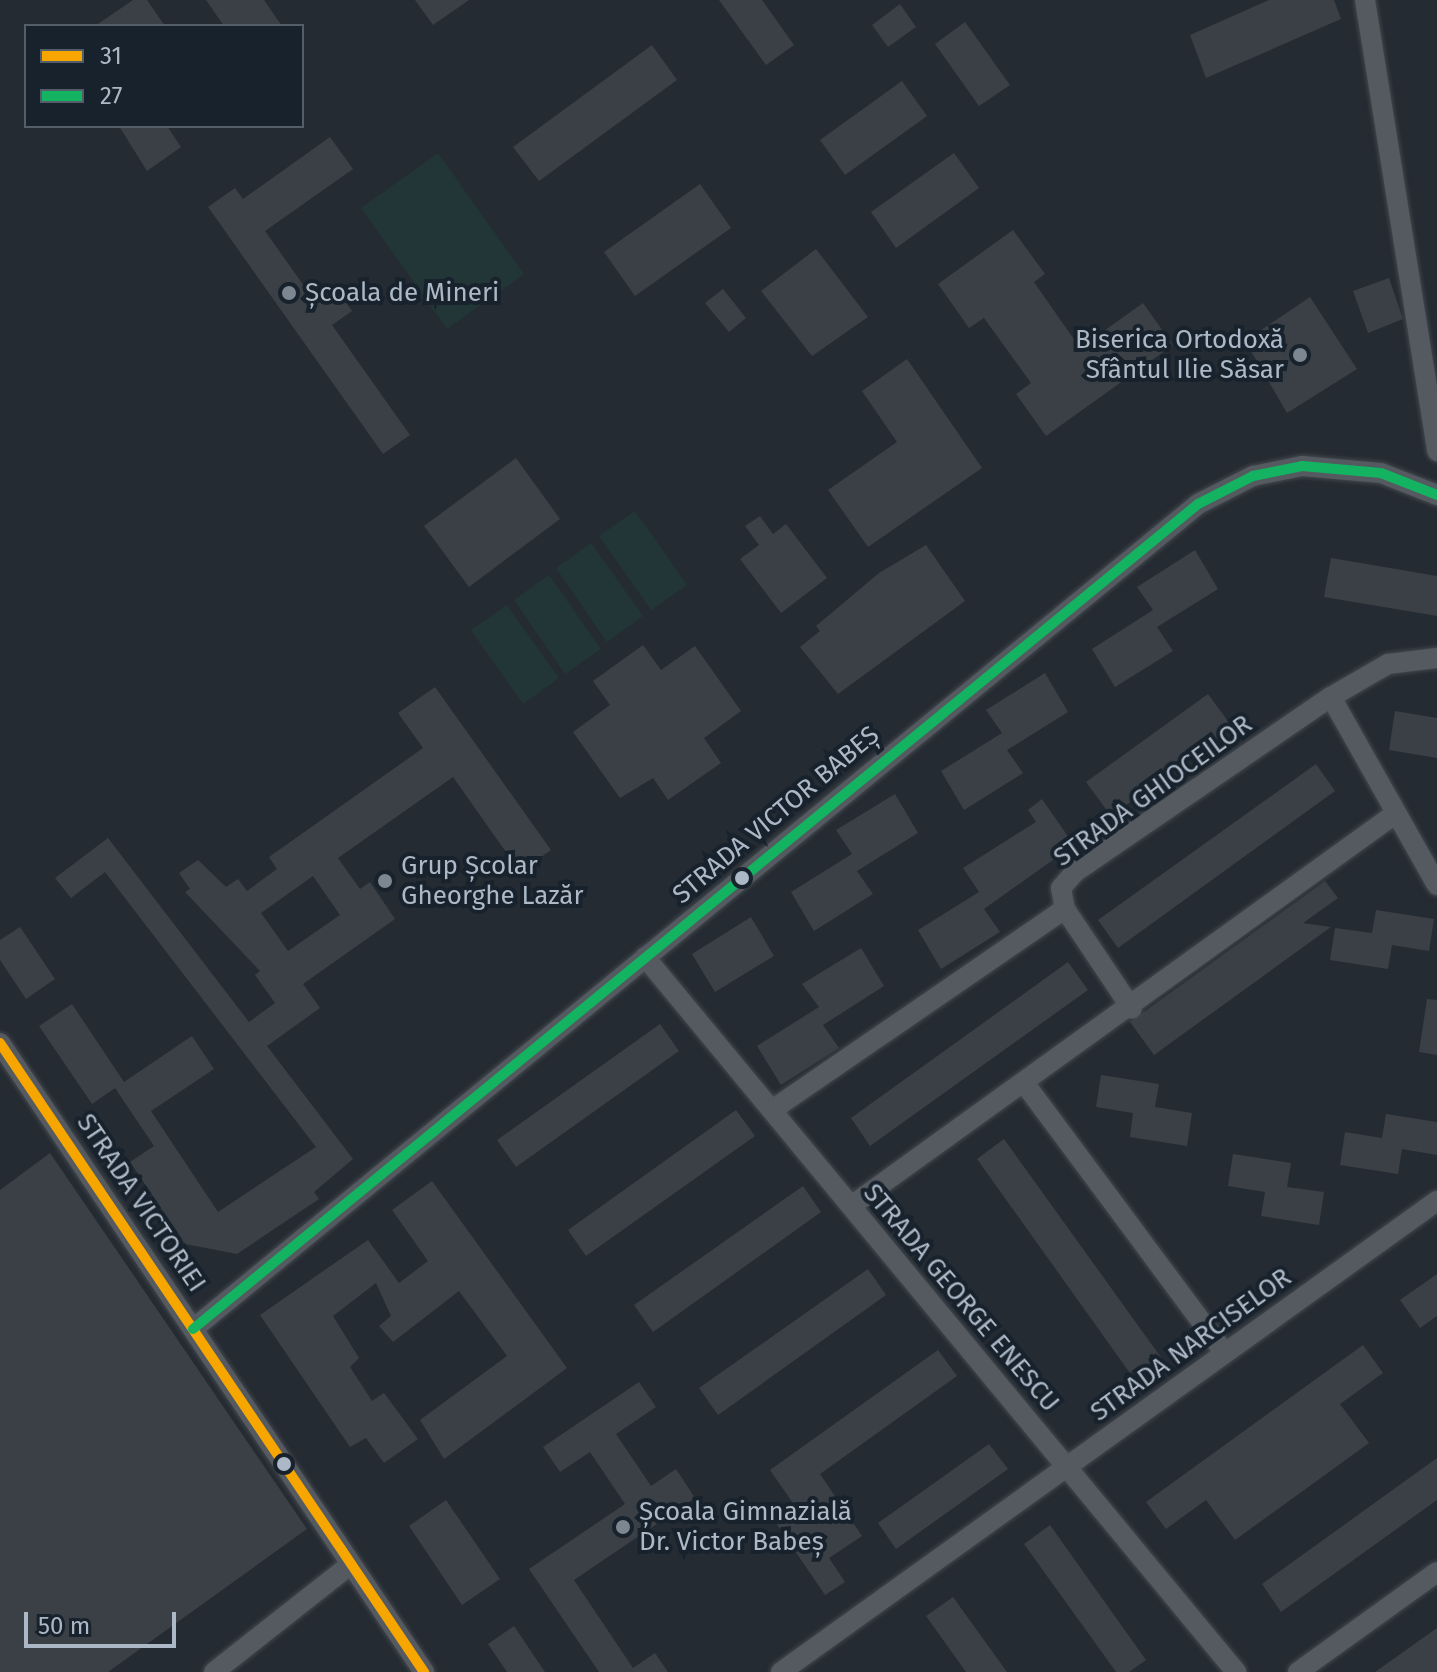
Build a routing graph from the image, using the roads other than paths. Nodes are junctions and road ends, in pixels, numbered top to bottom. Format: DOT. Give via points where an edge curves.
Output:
graph roads {
  1 [pos="1365,0"];
  2 [pos="1437,451"];
  3 [pos="1434,486"];
  4 [pos="1437,658"];
  5 [pos="1331,697"];
  6 [pos="1395,814"];
  7 [pos="1437,885"];
  8 [pos="1065,909"];
  9 [pos="645,957"];
  10 [pos="1132,1009"];
  11 [pos="0,1043"];
  12 [pos="1025,1084"];
  13 [pos="772,1110"];
  14 [pos="1437,1201"];
  15 [pos="851,1206"];
  16 [pos="193,1329"];
  17 [pos="1225,1353"];
  18 [pos="1067,1466"];
  19 [pos="350,1565"];
  20 [pos="1437,1572"];
  21 [pos="214,1672"];
  22 [pos="424,1672"];
  23 [pos="781,1672"];
  24 [pos="1236,1672"];
  25 [pos="1298,1672"];
  1 -- 2 [label="street"];
  3 -- 9 [label="street, STRADA VICTOR BABEȘ" via="1356,468 1302,466 1253,476 1198,504"];
  4 -- 5 [label="street, STRADA GHIOCEILOR" via="1388,664"];
  5 -- 6 [label="street"];
  5 -- 8 [label="street, STRADA GHIOCEILOR" via="1075,872 1061,888"];
  6 -- 7 [label="street"];
  6 -- 10 [label="street"];
  8 -- 10 [label="street"];
  8 -- 13 [label="street, STRADA GHIOCEILOR"];
  9 -- 13 [label="street, STRADA GEORGE ENESCU"];
  9 -- 16 [label="street, STRADA VICTOR BABEȘ"];
  10 -- 12 [label="street"];
  11 -- 16 [label="street, STRADA VICTORIEI"];
  12 -- 15 [label="street"];
  12 -- 17 [label="street"];
  13 -- 15 [label="street, STRADA GEORGE ENESCU"];
  14 -- 17 [label="street, STRADA NARCISELOR"];
  15 -- 18 [label="street, STRADA GEORGE ENESCU"];
  16 -- 19 [label="street, STRADA VICTORIEI"];
  17 -- 18 [label="street, STRADA NARCISELOR"];
  18 -- 23 [label="street, STRADA NARCISELOR"];
  18 -- 24 [label="street, STRADA GEORGE ENESCU"];
  19 -- 21 [label="street"];
  19 -- 22 [label="street, STRADA VICTORIEI"];
  20 -- 25 [label="street"];
}
